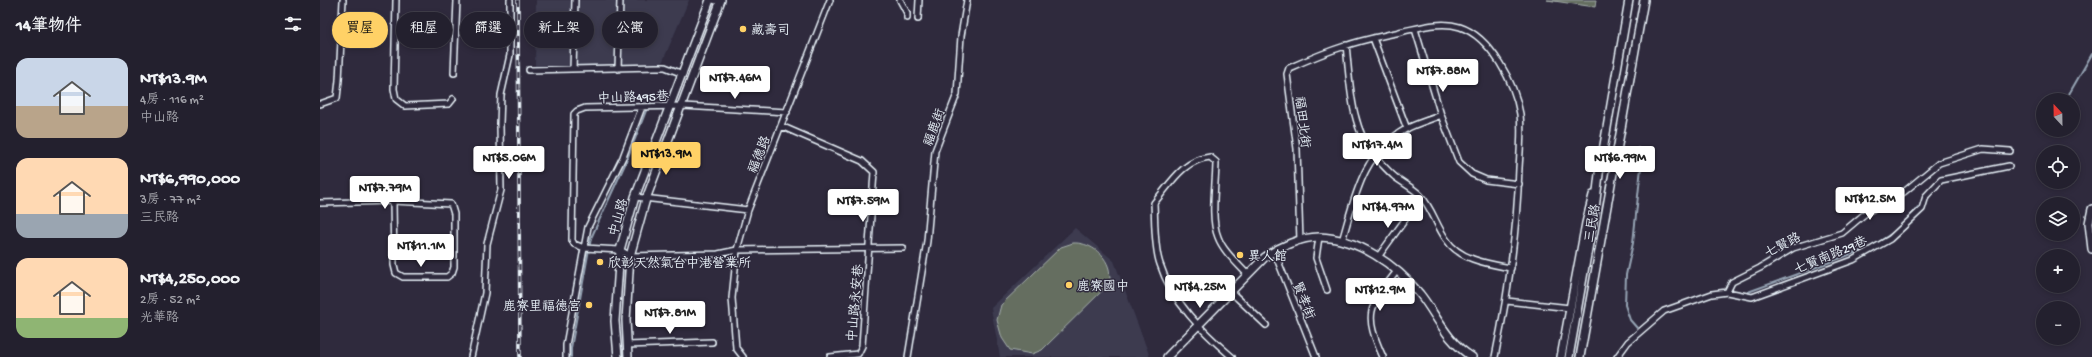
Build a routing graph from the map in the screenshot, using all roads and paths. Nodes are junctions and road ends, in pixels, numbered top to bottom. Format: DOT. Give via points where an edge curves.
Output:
graph roads {
  1 [pos="343,0"];
  2 [pos="396,0"];
  3 [pos="457,0"];
  4 [pos="510,0"];
  5 [pos="575,0"];
  6 [pos="620,0"];
  7 [pos="710,0"];
  8 [pos="830,0"];
  9 [pos="900,0"];
  10 [pos="919,0"];
  11 [pos="967,0"];
  12 [pos="1629,0"];
  13 [pos="1644,0"];
  14 [pos="718,1"];
  15 [pos="907,18"];
  16 [pos="918,19"];
  17 [pos="1415,29"];
  18 [pos="1373,38"];
  19 [pos="1346,45"];
  20 [pos="574,69"];
  21 [pos="618,69"];
  22 [pos="528,70"];
  23 [pos="454,73"];
  24 [pos="683,74"];
  25 [pos="1614,84"];
  26 [pos="1628,86"];
  27 [pos="453,99"];
  28 [pos="320,104"];
  29 [pos="671,106"];
  30 [pos="683,106"];
  31 [pos="642,107"];
  32 [pos="787,112"];
  33 [pos="1441,115"];
  34 [pos="781,126"];
  35 [pos="1407,129"];
  36 [pos="2010,151"];
  37 [pos="1374,156"];
  38 [pos="2009,166"];
  39 [pos="1599,174"];
  40 [pos="1519,184"];
  41 [pos="635,197"];
  42 [pos="646,200"];
  43 [pos="393,201"];
  44 [pos="320,203"];
  45 [pos="2092,209"];
  46 [pos="748,210"];
  47 [pos="1412,210"];
  48 [pos="1319,237"];
  49 [pos="1300,241"];
  50 [pos="1342,241"];
  51 [pos="584,248"];
  52 [pos="903,248"];
  53 [pos="869,249"];
  54 [pos="2092,249"];
  55 [pos="620,250"];
  56 [pos="736,250"];
  57 [pos="1274,251"];
  58 [pos="630,256"];
  59 [pos="1378,257"];
  60 [pos="1511,268"];
  61 [pos="1397,271"];
  62 [pos="1247,274"];
  63 [pos="1327,290"];
  64 [pos="1230,291"];
  65 [pos="1727,292"];
  66 [pos="1507,301"];
  67 [pos="1570,308"];
  68 [pos="1197,325"];
  69 [pos="1266,325"];
  70 [pos="712,342"];
  71 [pos="627,345"];
  72 [pos="1170,356"];
  73 [pos="471,357"];
  74 [pos="566,357"];
  75 [pos="618,357"];
  76 [pos="628,357"];
  77 [pos="743,357"];
  78 [pos="830,357"];
  79 [pos="908,357"];
  80 [pos="1232,357"];
  81 [pos="1316,357"];
  82 [pos="1382,357"];
  83 [pos="1472,357"];
  84 [pos="1496,357"];
  85 [pos="1561,357"];
  86 [pos="1569,357"];
  87 [pos="1580,357"];
  88 [pos="1617,357"];
  1 -- 28 [label="street" via="337,98"];
  2 -- 27 [label="street" via="396,99 405,106 449,104"];
  3 -- 23 [label="street"];
  4 -- 73 [label="street" via="510,54 501,95 501,190 487,244 485,293"];
  5 -- 20 [label="street"];
  6 -- 21 [label="street"];
  7 -- 24 [label="street, 中山路"];
  8 -- 32 [label="street, 福德路"];
  9 -- 15 [label="street"];
  10 -- 16 [label="street"];
  11 -- 79 [label="street, 福鹿街" via="961,36 957,94 936,151 927,240"];
  12 -- 25 [label="street, 三民路"];
  13 -- 26 [label="street, 三民路"];
  14 -- 30 [label="street, 中山路"];
  17 -- 18 [label="street, 福田北街"];
  17 -- 33 [label="street"];
  17 -- 40 [label="street, 福田北街" via="1430,26 1461,27 1489,48 1503,68 1515,94 1520,115"];
  18 -- 19 [label="street, 福田北街"];
  18 -- 35 [label="street"];
  19 -- 37 [label="street" via="1355,116"];
  19 -- 49 [label="street, 福田北街" via="1289,68 1287,74 1297,149"];
  20 -- 21 [label="street"];
  20 -- 22 [label="street"];
  21 -- 24 [label="street" via="665,67"];
  24 -- 29 [label="street, 中山路"];
  25 -- 26 [label="street"];
  25 -- 39 [label="street, 三民路"];
  26 -- 87 [label="street, 三民路"];
  29 -- 30 [label="street, 中山路495巷"];
  29 -- 31 [label="street, 中山路495巷"];
  29 -- 41 [label="street, 中山路"];
  30 -- 32 [label="street, 中山路495巷"];
  30 -- 42 [label="street, 中山路"];
  31 -- 51 [label="street" via="624,157 588,227"];
  31 -- 51 [label="street, 中山路495巷" via="585,108 574,114 572,240 577,247"];
  32 -- 34 [label="street, 福德路"];
  33 -- 35 [label="street"];
  33 -- 40 [label="street" via="1458,162 1472,174 1486,180"];
  34 -- 46 [label="street, 福德路"];
  34 -- 53 [label="street, 中山路永安巷" via="862,161 874,172"];
  35 -- 37 [label="street" via="1384,145"];
  36 -- 65 [label="street, 七賢路" via="1983,149 1939,163 1904,192 1867,212 1842,233 1794,248 1732,282"];
  37 -- 50 [label="street" via="1357,190"];
  37 -- 60 [label="street" via="1420,196 1446,240 1463,255"];
  38 -- 65 [label="street, 七賢南路29巷" via="1941,180 1926,196 1922,209 1890,239 1852,260 1752,297"];
  39 -- 67 [label="street, 三民路" via="1586,223"];
  39 -- 86 [label="street, 三民路"];
  40 -- 60 [label="street, 福田北街"];
  41 -- 42 [label="street"];
  41 -- 55 [label="street, 中山路"];
  42 -- 46 [label="street"];
  42 -- 58 [label="street, 中山路"];
  43 -- 43 [label="street" via="396,274 403,277 447,277 454,267 454,214 450,204"];
  43 -- 44 [label="street"];
  45 -- 54 [label="street" via="2089,223"];
  46 -- 56 [label="street, 福德路"];
  47 -- 59 [label="street"];
  48 -- 49 [label="street"];
  48 -- 50 [label="street"];
  48 -- 63 [label="street" via="1316,258"];
  49 -- 57 [label="street"];
  50 -- 59 [label="street"];
  51 -- 55 [label="street"];
  51 -- 74 [label="street"];
  52 -- 53 [label="street, 中山路永安巷"];
  53 -- 56 [label="street, 中山路永安巷"];
  53 -- 78 [label="street, 中山路永安巷" via="862,346 858,354"];
  55 -- 58 [label="street"];
  55 -- 75 [label="street, 中山路" via="615,321"];
  56 -- 58 [label="street, 中山路永安巷" via="718,254"];
  56 -- 77 [label="street" via="732,298 736,348"];
  57 -- 62 [label="street"];
  57 -- 81 [label="street, 賢孝街"];
  58 -- 71 [label="street, 中山路"];
  59 -- 61 [label="street"];
  60 -- 66 [label="street, 福田北街"];
  61 -- 82 [label="street" via="1374,300 1370,318"];
  61 -- 83 [label="street" via="1420,294 1446,335 1460,350"];
  62 -- 64 [label="street"];
  62 -- 68 [label="street" via="1226,251 1218,237 1215,217 1216,162 1210,157 1188,163 1154,203 1159,263 1176,299"];
  64 -- 68 [label="street"];
  64 -- 69 [label="street"];
  65 -- 88 [label="street" via="1712,294 1664,311 1628,342"];
  66 -- 67 [label="street"];
  66 -- 84 [label="street, 福田北街"];
  67 -- 85 [label="street, 三民路"];
  68 -- 72 [label="street"];
  68 -- 80 [label="street"];
  70 -- 71 [label="street"];
  71 -- 76 [label="street, 中山路"];
}
